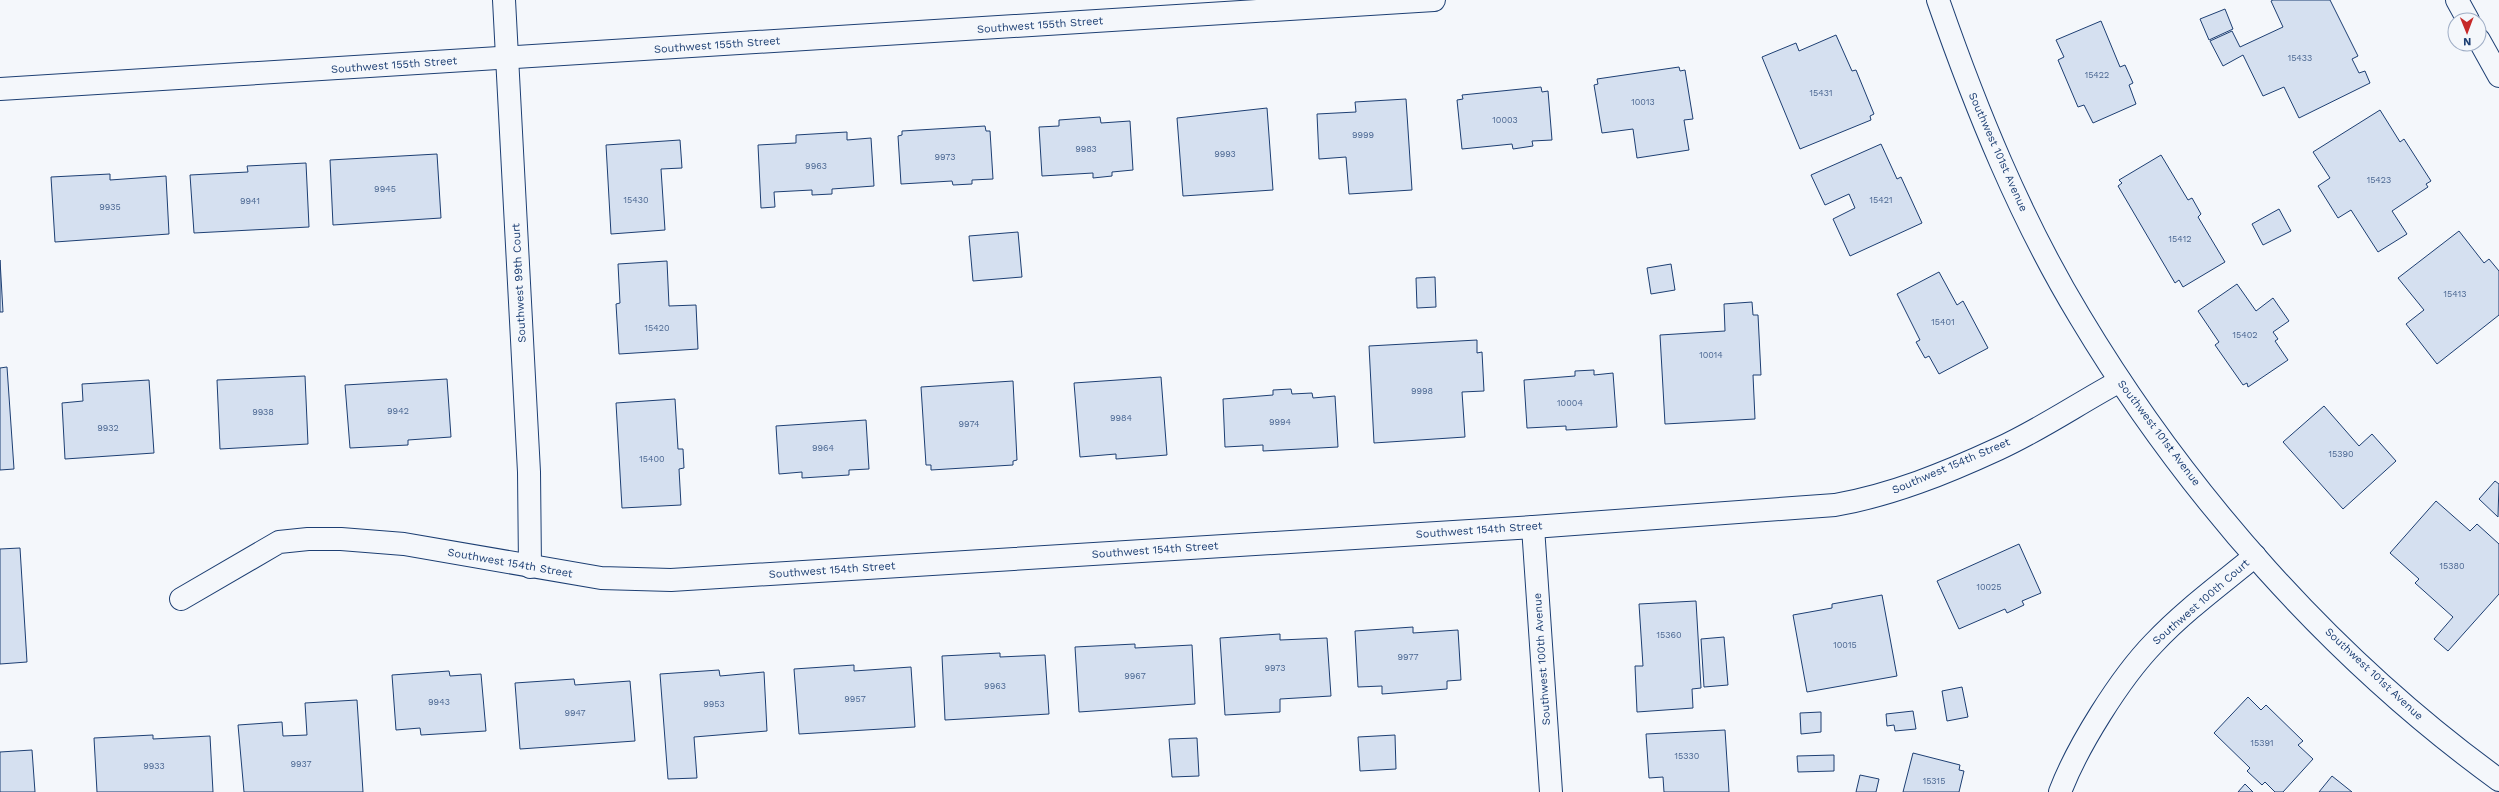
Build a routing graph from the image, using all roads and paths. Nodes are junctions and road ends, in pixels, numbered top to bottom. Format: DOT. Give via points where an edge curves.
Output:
graph roads {
  1 [pos="504,0"];
  2 [pos="1434,0"];
  3 [pos="1938,0"];
  4 [pos="2457,0"];
  5 [pos="2464,12"];
  6 [pos="2486,52"];
  7 [pos="508,58"];
  8 [pos="2499,76"];
  9 [pos="0,89"];
  10 [pos="2120,382"];
  11 [pos="1533,527"];
  12 [pos="2255,556"];
  13 [pos="530,567"];
  14 [pos="181,598"];
  15 [pos="2499,780"];
  16 [pos="1551,792"];
  17 [pos="2060,792"];
  1 -- 7 [label="street, Southwest 99th Court"];
  2 -- 7 [label="street, Southwest 155th Street"];
  3 -- 10 [label="street, Southwest 101st Avenue" via="1970,90 2005,172 2079,316"];
  4 -- 5 [label="street"];
  6 -- 8 [label="street"];
  7 -- 9 [label="street, Southwest 155th Street"];
  7 -- 13 [label="street, Southwest 99th Court" via="529,478"];
  10 -- 11 [label="street, Southwest 154th Street" via="1999,449 1916,483 1860,501 1835,505"];
  10 -- 12 [label="street, Southwest 101st Avenue" via="2224,520"];
  11 -- 13 [label="street, Southwest 154th Street" via="670,580 609,579"];
  11 -- 16 [label="street, Southwest 100th Avenue"];
  12 -- 15 [label="street, Southwest 101st Avenue" via="2320,625 2375,678 2431,727"];
  12 -- 17 [label="street, Southwest 100th Court" via="2153,644 2122,683 2092,729"];
  13 -- 14 [label="street, Southwest 154th Street" via="404,544 341,539 286,541 279,542"];
}
